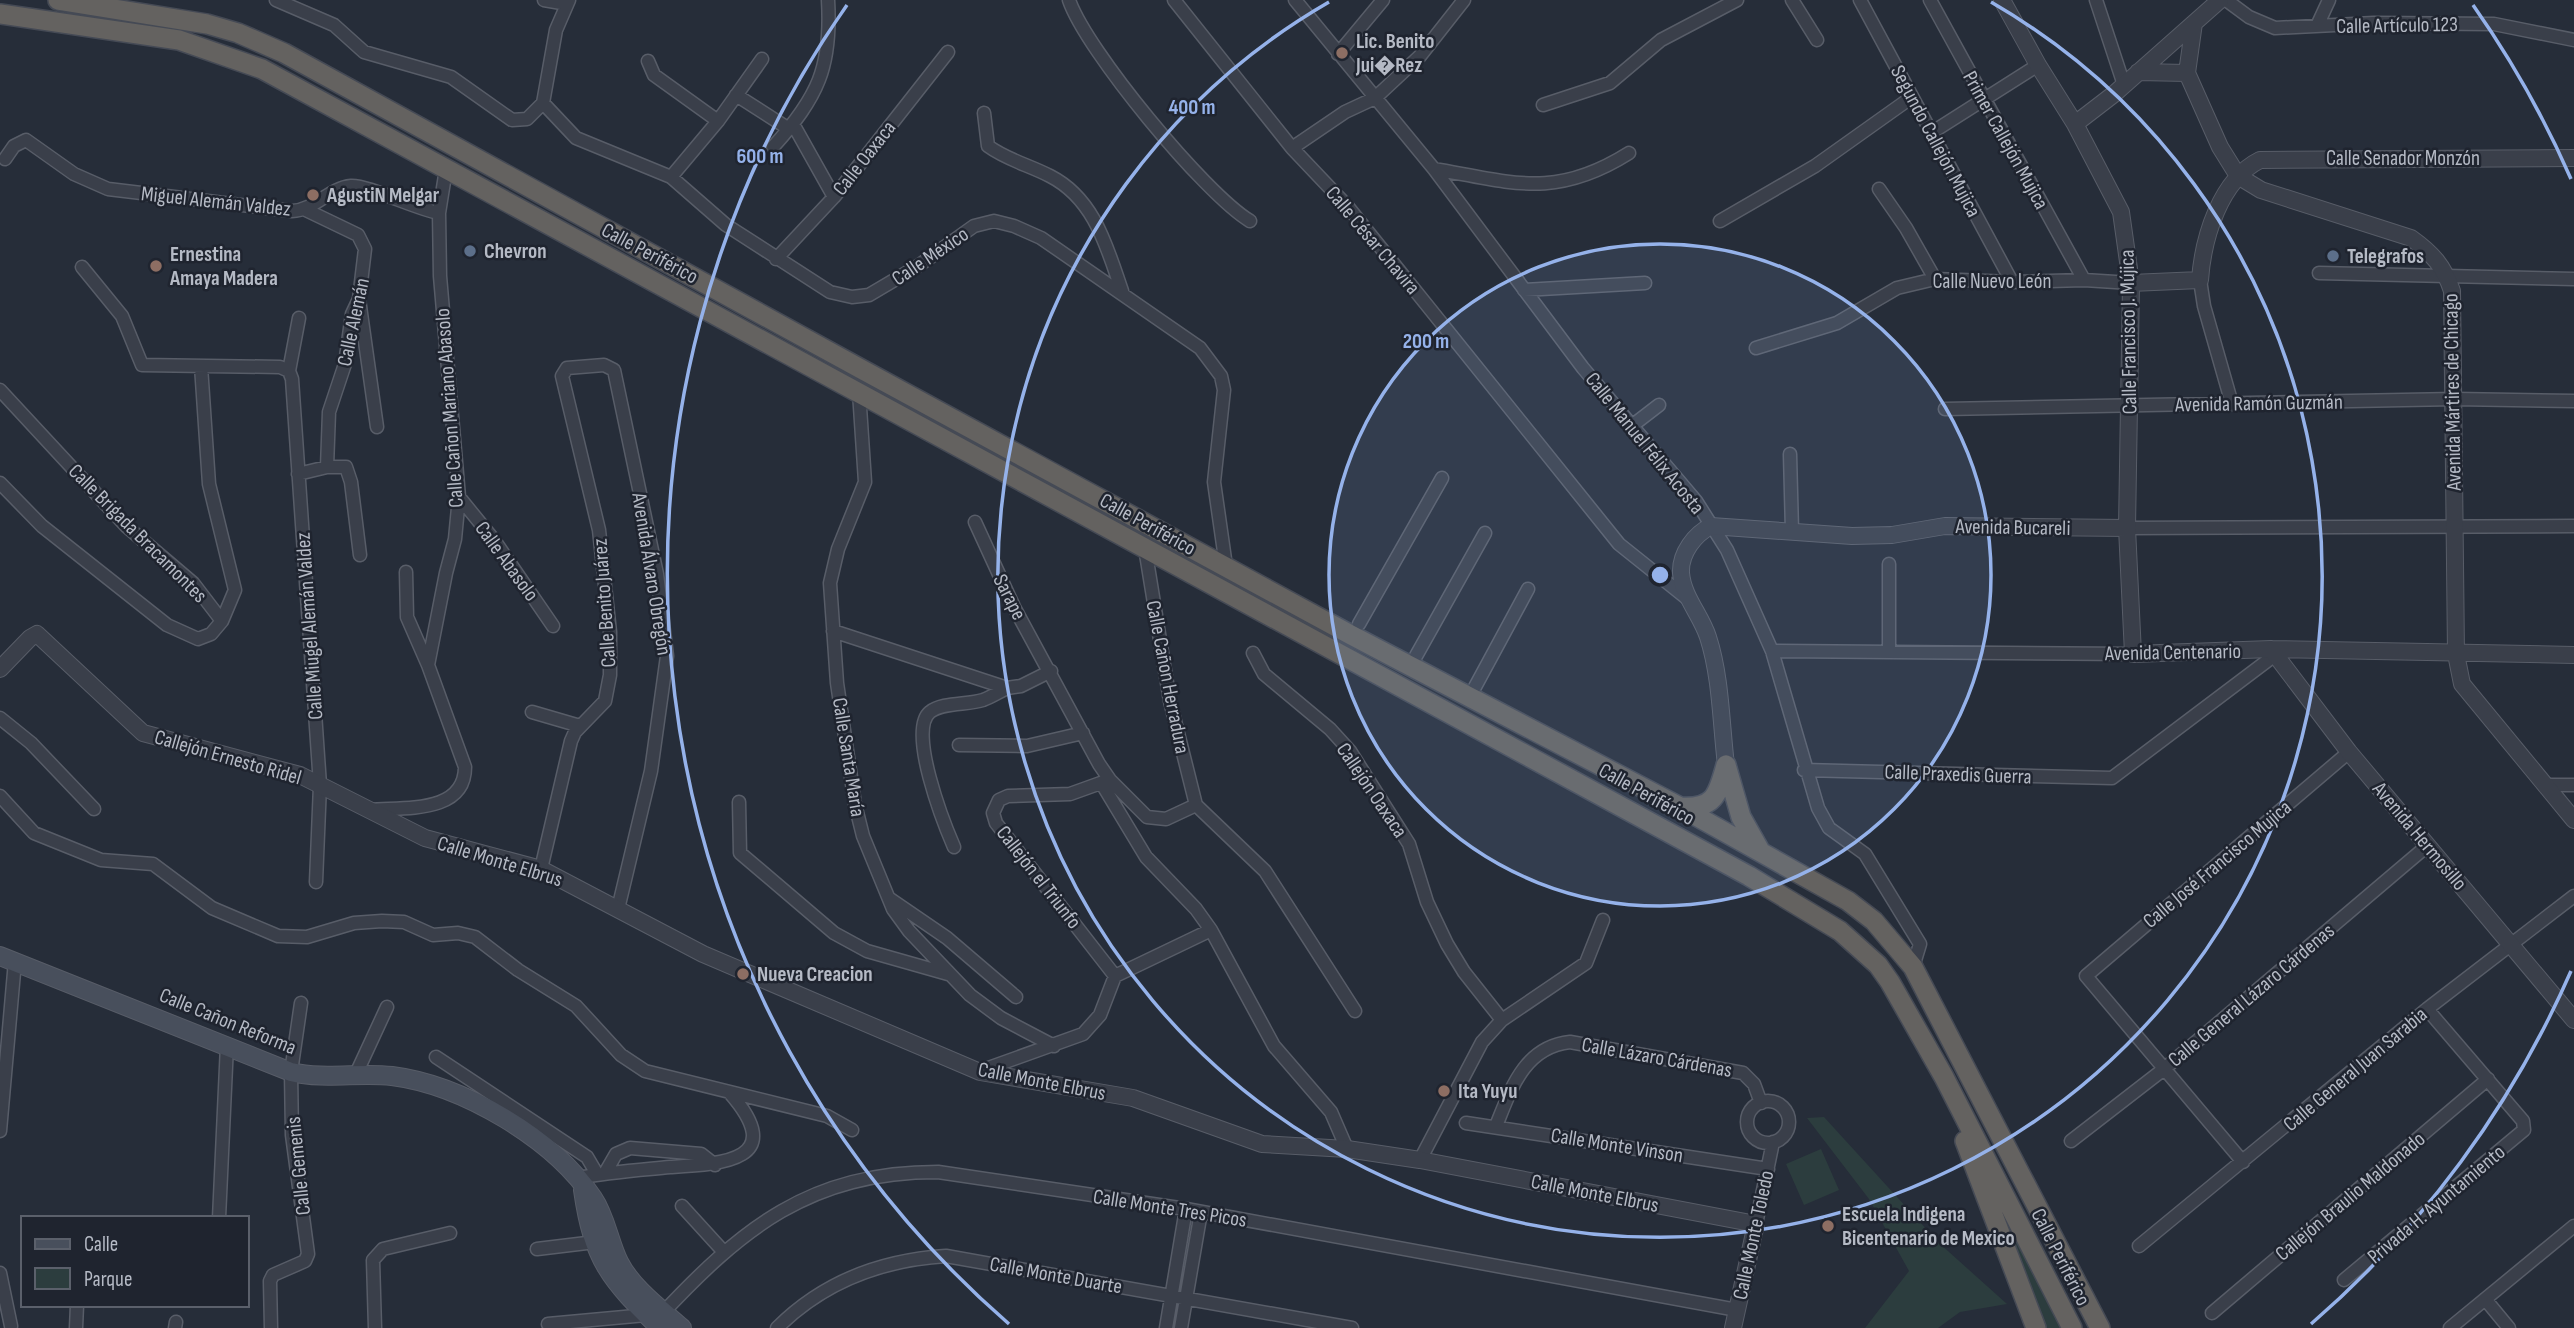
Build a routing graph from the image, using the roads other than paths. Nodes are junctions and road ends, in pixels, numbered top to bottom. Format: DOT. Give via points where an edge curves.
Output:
graph roads {
  1 [pos="58,0"];
  2 [pos="276,0"];
  3 [pos="544,0"];
  4 [pos="828,0"];
  5 [pos="1069,0"];
  6 [pos="1174,0"];
  7 [pos="1295,0"];
  8 [pos="1383,0"];
  9 [pos="1464,0"];
  10 [pos="1734,0"];
  11 [pos="1792,0"];
  12 [pos="1860,0"];
  13 [pos="1930,0"];
  14 [pos="2002,0"];
  15 [pos="2096,0"];
  16 [pos="2220,0"];
  17 [pos="2226,0"];
  18 [pos="2329,0"];
  19 [pos="568,2"];
  20 [pos="0,14"];
  21 [pos="2194,23"];
  22 [pos="2317,26"];
  23 [pos="1817,40"];
  24 [pos="2574,40"];
  25 [pos="948,52"];
  26 [pos="1338,54"];
  27 [pos="762,60"];
  28 [pos="648,61"];
  29 [pos="2038,65"];
  30 [pos="2137,72"];
  31 [pos="2187,72"];
  32 [pos="2124,85"];
  33 [pos="736,95"];
  34 [pos="1912,97"];
  35 [pos="1375,98"];
  36 [pos="1984,102"];
  37 [pos="543,103"];
  38 [pos="1543,105"];
  39 [pos="984,114"];
  40 [pos="718,121"];
  41 [pos="2076,124"];
  42 [pos="791,127"];
  43 [pos="1931,133"];
  44 [pos="773,147"];
  45 [pos="1292,148"];
  46 [pos="1629,153"];
  47 [pos="2574,158"];
  48 [pos="5,159"];
  49 [pos="446,169"];
  50 [pos="1434,169"];
  51 [pos="2238,176"];
  52 [pos="671,177"];
  53 [pos="1879,189"];
  54 [pos="834,197"];
  55 [pos="306,210"];
  56 [pos="439,213"];
  57 [pos="1251,221"];
  58 [pos="1720,221"];
  59 [pos="776,259"];
  60 [pos="82,267"];
  61 [pos="2319,273"];
  62 [pos="2448,278"];
  63 [pos="1935,279"];
  64 [pos="2574,279"];
  65 [pos="2084,280"];
  66 [pos="2200,280"];
  67 [pos="2011,282"];
  68 [pos="1645,283"];
  69 [pos="2131,283"];
  70 [pos="1524,290"];
  71 [pos="1122,292"];
  72 [pos="359,299"];
  73 [pos="299,318"];
  74 [pos="1756,348"];
  75 [pos="201,366"];
  76 [pos="609,366"];
  77 [pos="289,371"];
  78 [pos="0,390"];
  79 [pos="859,392"];
  80 [pos="2455,399"];
  81 [pos="2574,401"];
  82 [pos="2232,404"];
  83 [pos="1659,405"];
  84 [pos="2130,405"];
  85 [pos="1945,409"];
  86 [pos="1633,425"];
  87 [pos="377,427"];
  88 [pos="1790,454"];
  89 [pos="327,467"];
  90 [pos="298,474"];
  91 [pos="1442,478"];
  92 [pos="0,483"];
  93 [pos="459,497"];
  94 [pos="975,522"];
  95 [pos="1711,526"];
  96 [pos="2574,526"];
  97 [pos="2127,528"];
  98 [pos="2454,528"];
  99 [pos="1792,531"];
  100 [pos="1485,533"];
  101 [pos="1145,548"];
  102 [pos="360,555"];
  103 [pos="1889,564"];
  104 [pos="1226,566"];
  105 [pos="406,572"];
  106 [pos="1528,589"];
  107 [pos="1689,600"];
  108 [pos="1315,615"];
  109 [pos="222,621"];
  110 [pos="1359,624"];
  111 [pos="553,626"];
  112 [pos="833,631"];
  113 [pos="1772,651"];
  114 [pos="1889,651"];
  115 [pos="2273,652"];
  116 [pos="1253,653"];
  117 [pos="2133,654"];
  118 [pos="2456,654"];
  119 [pos="2574,655"];
  120 [pos="1416,656"];
  121 [pos="428,665"];
  122 [pos="0,668"];
  123 [pos="1051,671"];
  124 [pos="1475,687"];
  125 [pos="1007,688"];
  126 [pos="531,712"];
  127 [pos="0,718"];
  128 [pos="580,726"];
  129 [pos="1083,733"];
  130 [pos="1540,735"];
  131 [pos="959,745"];
  132 [pos="2349,752"];
  133 [pos="1726,765"];
  134 [pos="1804,770"];
  135 [pos="1106,782"];
  136 [pos="320,785"];
  137 [pos="2545,785"];
  138 [pos="2574,785"];
  139 [pos="0,796"];
  140 [pos="739,802"];
  141 [pos="1196,806"];
  142 [pos="1680,807"];
  143 [pos="94,809"];
  144 [pos="366,811"];
  145 [pos="2574,820"];
  146 [pos="954,846"];
  147 [pos="2427,846"];
  148 [pos="1762,853"];
  149 [pos="541,869"];
  150 [pos="316,882"];
  151 [pos="887,897"];
  152 [pos="2574,897"];
  153 [pos="618,908"];
  154 [pos="1602,920"];
  155 [pos="1211,930"];
  156 [pos="2511,945"];
  157 [pos="7,959"];
  158 [pos="1913,967"];
  159 [pos="949,974"];
  160 [pos="1115,976"];
  161 [pos="1016,997"];
  162 [pos="301,1003"];
  163 [pos="387,1007"];
  164 [pos="2427,1009"];
  165 [pos="1355,1011"];
  166 [pos="1502,1020"];
  167 [pos="2574,1020"];
  168 [pos="227,1045"];
  169 [pos="1054,1046"];
  170 [pos="3,1049"];
  171 [pos="436,1057"];
  172 [pos="2164,1069"];
  173 [pos="291,1072"];
  174 [pos="979,1072"];
  175 [pos="356,1074"];
  176 [pos="2488,1079"];
  177 [pos="730,1092"];
  178 [pos="1954,1096"];
  179 [pos="1761,1103"];
  180 [pos="1466,1123"];
  181 [pos="1496,1126"];
  182 [pos="852,1130"];
  183 [pos="0,1131"];
  184 [pos="2071,1140"];
  185 [pos="1773,1142"];
  186 [pos="1347,1149"];
  187 [pos="1420,1160"];
  188 [pos="2243,1162"];
  189 [pos="715,1165"];
  190 [pos="1768,1169"];
  191 [pos="601,1174"];
  192 [pos="580,1182"];
  193 [pos="682,1206"];
  194 [pos="1186,1209"];
  195 [pos="1201,1212"];
  196 [pos="219,1216"];
  197 [pos="1756,1224"];
  198 [pos="2574,1226"];
  199 [pos="450,1233"];
  200 [pos="595,1242"];
  201 [pos="2139,1246"];
  202 [pos="537,1249"];
  203 [pos="723,1251"];
  204 [pos="0,1273"];
  205 [pos="2344,1280"];
  206 [pos="1172,1295"];
  207 [pos="1186,1297"];
  208 [pos="2485,1299"];
  209 [pos="77,1307"];
  210 [pos="1737,1310"];
  211 [pos="2212,1313"];
  212 [pos="654,1321"];
  213 [pos="548,1324"];
  214 [pos="11,1326"];
  215 [pos="76,1328"];
  216 [pos="271,1328"];
  217 [pos="375,1328"];
  218 [pos="682,1328"];
  219 [pos="777,1328"];
  220 [pos="1166,1328"];
  221 [pos="1181,1328"];
  222 [pos="1352,1328"];
  223 [pos="1733,1328"];
  224 [pos="2036,1328"];
  225 [pos="2071,1328"];
  226 [pos="2100,1328"];
  227 [pos="2449,1328"];
  228 [pos="2509,1328"];
  1 -- 104 [label="highway, Calle Periférico" via="207,24 284,53"];
  2 -- 37 [label="street" via="334,25 364,52 452,77 512,120 527,119"];
  3 -- 19 [label="street"];
  4 -- 42 [label="street" via="830,35 823,69"];
  5 -- 57 [label="street" via="1082,30 1181,155 1221,199"];
  6 -- 45 [label="street, Calle César Chavira"];
  7 -- 26 [label="street, Calle Manuel Félix Acosta"];
  8 -- 26 [label="street"];
  9 -- 35 [label="street" via="1419,56"];
  10 -- 38 [label="street" via="1661,40 1610,83"];
  11 -- 23 [label="street"];
  12 -- 34 [label="street, Segundo Callejón Mujica"];
  13 -- 36 [label="street, Primer Callejón Mujica"];
  14 -- 29 [label="street, Calle Francisco J. Mújica"];
  15 -- 32 [label="street"];
  16 -- 21 [label="street"];
  17 -- 22 [label="street, Calle Artículo 123" via="2265,26"];
  18 -- 22 [label="street"];
  19 -- 37 [label="street" via="556,30"];
  20 -- 49 [label="highway, Calle Periférico" via="207,47 262,69"];
  21 -- 30 [label="street"];
  21 -- 31 [label="street"];
  22 -- 24 [label="street, Calle Artículo 123" via="2494,24"];
  25 -- 54 [label="street, Calle Oaxaca"];
  26 -- 35 [label="street, Calle Manuel Félix Acosta"];
  27 -- 33 [label="street"];
  28 -- 40 [label="street" via="654,75"];
  29 -- 36 [label="street"];
  29 -- 41 [label="street, Calle Francisco J. Mújica"];
  30 -- 31 [label="street"];
  30 -- 32 [label="street"];
  31 -- 51 [label="street"];
  32 -- 41 [label="street"];
  33 -- 40 [label="street"];
  33 -- 42 [label="street"];
  34 -- 43 [label="street, Segundo Callejón Mujica"];
  34 -- 58 [label="street" via="1815,166"];
  35 -- 45 [label="street" via="1345,111"];
  35 -- 50 [label="street, Calle Manuel Félix Acosta"];
  36 -- 43 [label="street"];
  36 -- 65 [label="street, Primer Callejón Mujica"];
  37 -- 52 [label="street, Calle México" via="589,146"];
  39 -- 71 [label="street" via="988,146 1003,158 1052,176 1093,215"];
  40 -- 52 [label="street"];
  41 -- 69 [label="street, Calle Francisco J. Mújica" via="2121,212"];
  42 -- 44 [label="street"];
  42 -- 54 [label="street"];
  43 -- 67 [label="street, Segundo Callejón Mujica"];
  45 -- 107 [label="street, Calle César Chavira" via="1348,207 1619,544"];
  46 -- 50 [label="street" via="1573,181 1527,185"];
  47 -- 51 [label="street, Calle Senador Monzón" via="2268,158 2251,164"];
  48 -- 55 [label="street, Miguel Alemán Valdez" via="14,146 26,140 74,174 108,189 247,208"];
  49 -- 56 [label="street, Calle Cañon Mariano Abasolo"];
  49 -- 79 [label="highway, Calle Periférico"];
  50 -- 70 [label="street, Calle Manuel Félix Acosta"];
  51 -- 62 [label="street, Avenida Mártires de Chicago" via="2262,190 2411,239 2432,253"];
  51 -- 66 [label="street" via="2206,236"];
  52 -- 59 [label="street, Calle México" via="726,225"];
  53 -- 63 [label="street"];
  54 -- 59 [label="street, Calle Oaxaca"];
  55 -- 56 [label="street, Miguel Alemán Valdez" via="349,186"];
  55 -- 72 [label="street, Calle Alemán" via="358,235 363,242 365,268"];
  56 -- 93 [label="street, Calle Cañon Mariano Abasolo" via="442,329"];
  59 -- 71 [label="street, Calle México" via="830,292 869,295 974,226 994,221 1041,238"];
  60 -- 75 [label="street" via="122,316 142,365"];
  61 -- 62 [label="street"];
  62 -- 64 [label="street"];
  62 -- 80 [label="street, Avenida Mártires de Chicago"];
  63 -- 67 [label="street, Calle Nuevo León"];
  63 -- 74 [label="street, Calle Nuevo León" via="1897,288 1837,323"];
  65 -- 67 [label="street, Calle Nuevo León"];
  65 -- 69 [label="street, Calle Nuevo León"];
  66 -- 69 [label="street, Calle Nuevo León"];
  66 -- 82 [label="street"];
  68 -- 70 [label="street"];
  69 -- 84 [label="street, Calle Francisco J. Mújica"];
  70 -- 86 [label="street, Calle Manuel Félix Acosta"];
  71 -- 104 [label="street, Calle México" via="1200,348 1221,376 1224,390 1214,482"];
  72 -- 87 [label="street"];
  72 -- 89 [label="street, Calle Alemán" via="330,411"];
  73 -- 77 [label="street, Calle Miugel Alemán Valdez"];
  75 -- 77 [label="street"];
  75 -- 109 [label="street" via="209,484 235,590"];
  76 -- 128 [label="street, Calle Benito Juárez" via="567,368 562,376 599,530 610,632 605,701"];
  76 -- 153 [label="street, Avenida Álvaro Obregón" via="614,370 656,574 667,656 650,771"];
  77 -- 90 [label="street, Calle Miugel Alemán Valdez"];
  78 -- 109 [label="street, Calle Brigada Bracamontes" via="126,526 192,583"];
  79 -- 101 [label="highway, Calle Periférico"];
  79 -- 112 [label="street, Calle Santa María" via="865,482 832,566"];
  80 -- 81 [label="street, Avenida Ramón Guzmán"];
  80 -- 82 [label="street, Avenida Ramón Guzmán"];
  80 -- 98 [label="street, Avenida Mártires de Chicago"];
  82 -- 84 [label="street, Avenida Ramón Guzmán"];
  83 -- 86 [label="street"];
  84 -- 85 [label="street, Avenida Ramón Guzmán"];
  84 -- 97 [label="street, Calle Francisco J. Mújica"];
  86 -- 95 [label="street, Calle Manuel Félix Acosta"];
  88 -- 99 [label="street"];
  89 -- 90 [label="street"];
  89 -- 102 [label="street" via="346,467"];
  90 -- 136 [label="street, Calle Miugel Alemán Valdez"];
  91 -- 110 [label="street"];
  92 -- 109 [label="street, Calle Brigada Bracamontes" via="42,526 167,625 198,639 211,634"];
  93 -- 111 [label="street, Calle Abasolo"];
  93 -- 121 [label="street, Calle Cañon Mariano Abasolo" via="455,539"];
  94 -- 123 [label="street, Sarape" via="1014,607"];
  95 -- 99 [label="street, Avenida Bucareli"];
  95 -- 107 [label="street" via="1686,550 1682,563"];
  95 -- 113 [label="street, Calle Manuel Félix Acosta" via="1727,550"];
  96 -- 98 [label="street, Avenida Bucareli"];
  97 -- 98 [label="street, Avenida Bucareli"];
  97 -- 99 [label="street, Avenida Bucareli" via="1945,526 1863,536"];
  97 -- 117 [label="street, Calle Francisco J. Mújica"];
  98 -- 118 [label="street, Avenida Mártires de Chicago"];
  100 -- 120 [label="street"];
  101 -- 141 [label="street, Calle Cañon Herradura" via="1170,701"];
  101 -- 178 [label="highway, Calle Periférico" via="1749,876 1840,931 1890,982"];
  103 -- 114 [label="street"];
  104 -- 108 [label="highway, Calle Periférico"];
  105 -- 121 [label="street" via="407,617"];
  106 -- 124 [label="street"];
  107 -- 133 [label="street" via="1714,656"];
  108 -- 110 [label="highway" via="1335,614"];
  108 -- 130 [label="highway, Calle Periférico"];
  110 -- 120 [label="highway"];
  112 -- 125 [label="street"];
  112 -- 151 [label="street, Calle Santa María" via="855,804"];
  113 -- 114 [label="street, Avenida Centenario"];
  113 -- 134 [label="street, Calle Manuel Félix Acosta"];
  114 -- 117 [label="street, Avenida Centenario"];
  115 -- 117 [label="street, Avenida Centenario"];
  115 -- 118 [label="street, Avenida Centenario"];
  115 -- 132 [label="street, Avenida Hermosillo"];
  115 -- 134 [label="street, Calle Praxedis Guerra" via="2112,778"];
  116 -- 166 [label="street, Callejón Oaxaca" via="1264,674 1350,751 1409,844 1427,902 1447,944"];
  118 -- 119 [label="street, Avenida Centenario"];
  118 -- 137 [label="street, Avenida Mártires de Chicago" via="2462,684"];
  120 -- 124 [label="highway"];
  121 -- 144 [label="street, Calle Cañon Mariano Abasolo" via="465,767 465,780 449,799 437,804"];
  122 -- 136 [label="street, Callejón Ernesto Ridel" via="37,635 143,733 277,768"];
  123 -- 125 [label="street"];
  123 -- 129 [label="street, Sarape"];
  124 -- 130 [label="highway" via="1528,716"];
  125 -- 146 [label="street" via="983,700 933,710 926,718 929,776"];
  126 -- 128 [label="street"];
  127 -- 143 [label="street"];
  128 -- 149 [label="street, Calle Benito Juárez" via="571,741"];
  129 -- 131 [label="street" via="1027,746"];
  129 -- 135 [label="street, Sarape"];
  130 -- 142 [label="highway, Calle Periférico"];
  132 -- 147 [label="street, Avenida Hermosillo"];
  132 -- 172 [label="street, Calle José Francisco Mujica" via="2085,976"];
  133 -- 142 [label="highway" via="1713,800 1699,807"];
  133 -- 148 [label="highway" via="1745,828"];
  134 -- 158 [label="street, Calle Manuel Félix Acosta" via="1829,828 1865,854 1920,944"];
  135 -- 141 [label="street" via="1156,820 1184,814"];
  135 -- 155 [label="street" via="1146,857"];
  135 -- 160 [label="street, Callejón el Triunfo" via="1070,794 1008,796 999,800 993,813 996,823"];
  136 -- 144 [label="street, Callejón Ernesto Ridel"];
  136 -- 150 [label="street, Calle Miugel Alemán Valdez"];
  137 -- 138 [label="street"];
  137 -- 145 [label="street, Avenida Mártires de Chicago"];
  139 -- 177 [label="street" via="34,833 102,860 153,864 212,908 278,936 307,937 354,923 382,921 404,922 433,935 475,936 517,970 576,1006 636,1067"];
  140 -- 159 [label="street" via="740,853 819,924 867,951"];
  141 -- 165 [label="street" via="1265,871"];
  142 -- 148 [label="highway, Calle Periférico"];
  144 -- 149 [label="street, Calle Monte Elbrus" via="425,838"];
  147 -- 156 [label="street, Avenida Hermosillo"];
  147 -- 172 [label="street, Calle General Lázaro Cárdenas"];
  148 -- 158 [label="highway, Calle Periférico" via="1858,907"];
  149 -- 153 [label="street, Calle Monte Elbrus"];
  151 -- 159 [label="street, Calle Santa María" via="909,930"];
  151 -- 161 [label="street" via="947,937"];
  152 -- 156 [label="street, Calle General Juan Sarabia"];
  153 -- 174 [label="street, Calle Monte Elbrus" via="703,954"];
  154 -- 166 [label="street" via="1586,963"];
  155 -- 160 [label="street"];
  155 -- 186 [label="street" via="1273,1046 1331,1112"];
  156 -- 164 [label="street, Calle General Juan Sarabia"];
  156 -- 167 [label="street, Avenida Hermosillo"];
  157 -- 168 [label="main road, Calle Cañon Reforma"];
  157 -- 170 [label="street"];
  158 -- 226 [label="highway, Calle Periférico"];
  159 -- 169 [label="street, Calle Santa María" via="1001,1018"];
  160 -- 169 [label="street" via="1094,1025"];
  162 -- 173 [label="street, Calle Gemenis"];
  163 -- 175 [label="street"];
  164 -- 176 [label="street"];
  164 -- 188 [label="street, Calle General Juan Sarabia"];
  166 -- 187 [label="street" via="1482,1042"];
  168 -- 173 [label="main road, Calle Cañon Reforma"];
  168 -- 196 [label="street"];
  169 -- 174 [label="street"];
  170 -- 183 [label="street"];
  171 -- 191 [label="street" via="587,1157"];
  172 -- 184 [label="street, Calle General Lázaro Cárdenas"];
  172 -- 188 [label="street"];
  173 -- 175 [label="main road, Calle Cañon Reforma"];
  173 -- 216 [label="street, Calle Gemenis" via="292,1135 308,1254 306,1261 273,1275"];
  174 -- 186 [label="street, Calle Monte Elbrus" via="1132,1098 1262,1144"];
  175 -- 192 [label="main road, Calle Cañon Reforma" via="415,1080 492,1109 512,1121"];
  176 -- 205 [label="street, Privada H. Ayuntamiento" via="2524,1130"];
  176 -- 211 [label="street, Callejón Braulio Maldonado"];
  177 -- 182 [label="street" via="827,1116"];
  177 -- 189 [label="street" via="750,1119 751,1140 743,1156"];
  178 -- 224 [label="highway" via="1970,1156"];
  178 -- 225 [label="highway, Calle Periférico"];
  179 -- 181 [label="street, Calle Lázaro Cárdenas" via="1750,1078 1735,1070 1570,1041 1522,1068"];
  179 -- 185 [label="street" via="1751,1111 1749,1131 1759,1141"];
  179 -- 185 [label="street" via="1775,1102 1788,1116 1784,1136"];
  180 -- 181 [label="street, Calle Monte Vinson"];
  181 -- 190 [label="street, Calle Monte Vinson"];
  185 -- 190 [label="street, Calle Monte Toledo"];
  186 -- 187 [label="street, Calle Monte Elbrus"];
  187 -- 197 [label="street, Calle Monte Elbrus"];
  188 -- 201 [label="street, Calle General Juan Sarabia"];
  189 -- 191 [label="street"];
  189 -- 191 [label="street" via="701,1154 630,1148 616,1154"];
  190 -- 197 [label="street, Calle Monte Toledo"];
  191 -- 192 [label="street"];
  192 -- 200 [label="main road"];
  192 -- 212 [label="main road, Calle Cañon Reforma" via="599,1210 623,1269"];
  193 -- 203 [label="street"];
  194 -- 195 [label="street, Calle Monte Tres Picos"];
  194 -- 203 [label="street, Calle Monte Tres Picos" via="938,1172 910,1172 847,1183 816,1194 782,1209"];
  194 -- 206 [label="street"];
  195 -- 207 [label="street"];
  195 -- 210 [label="street, Calle Monte Tres Picos"];
  197 -- 210 [label="street, Calle Monte Toledo"];
  198 -- 208 [label="street"];
  199 -- 217 [label="street" via="376,1254"];
  200 -- 202 [label="street"];
  200 -- 212 [label="main road" via="611,1278"];
  203 -- 212 [label="street, Calle Monte Tres Picos"];
  204 -- 214 [label="street"];
  206 -- 207 [label="street, Calle Monte Duarte"];
  206 -- 219 [label="street, Calle Monte Duarte" via="946,1256 883,1265 833,1285"];
  206 -- 220 [label="street"];
  207 -- 221 [label="street"];
  207 -- 222 [label="street, Calle Monte Duarte"];
  208 -- 227 [label="street"];
  208 -- 228 [label="street"];
  209 -- 215 [label="street"];
  210 -- 223 [label="street, Calle Monte Toledo"];
  212 -- 213 [label="street"];
  212 -- 218 [label="main road"];
}
